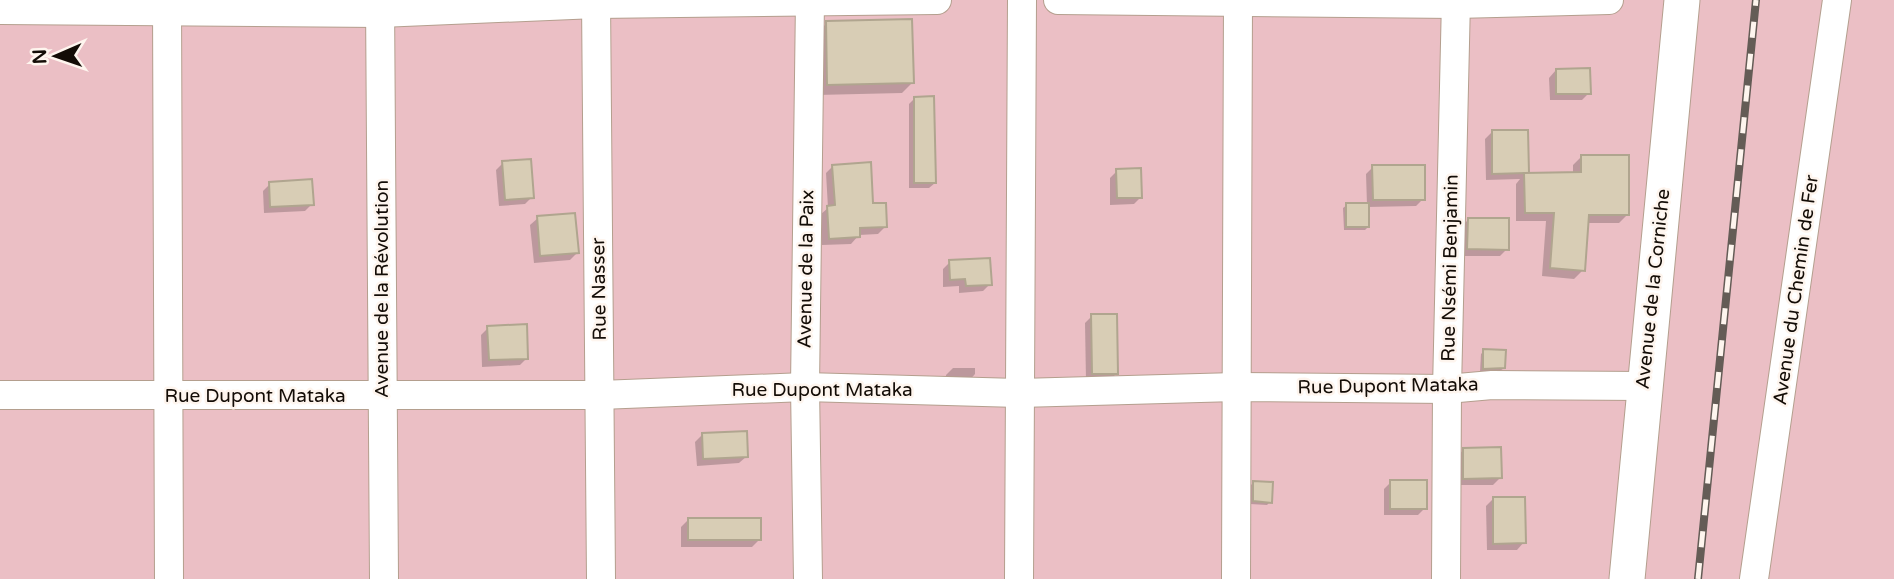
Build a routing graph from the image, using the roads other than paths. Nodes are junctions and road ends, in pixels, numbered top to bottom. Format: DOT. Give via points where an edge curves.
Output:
graph roads {
  1 [pos="937,0"];
  2 [pos="1022,0"];
  3 [pos="1058,0"];
  4 [pos="1609,0"];
  5 [pos="1682,0"];
  6 [pos="1837,0"];
  7 [pos="810,1"];
  8 [pos="1238,1"];
  9 [pos="596,2"];
  10 [pos="1456,2"];
  11 [pos="167,7"];
  12 [pos="380,7"];
  13 [pos="0,10"];
  14 [pos="1643,386"];
  15 [pos="805,387"];
  16 [pos="1236,387"];
  17 [pos="1447,389"];
  18 [pos="1020,393"];
  19 [pos="0,395"];
  20 [pos="600,395"];
  21 [pos="168,396"];
  22 [pos="383,396"];
  23 [pos="169,579"];
  24 [pos="384,579"];
  25 [pos="601,579"];
  26 [pos="808,579"];
  27 [pos="1019,579"];
  28 [pos="1236,579"];
  29 [pos="1447,579"];
  30 [pos="1626,579"];
  31 [pos="1754,579"];
  1 -- 7 [label="street"];
  2 -- 18 [label="street"];
  3 -- 8 [label="street"];
  4 -- 10 [label="street"];
  5 -- 14 [label="street, Avenue de la Corniche"];
  6 -- 31 [label="street, Avenue du Chemin de Fer"];
  7 -- 9 [label="street"];
  7 -- 15 [label="street, Avenue de la Paix"];
  8 -- 10 [label="street"];
  8 -- 16 [label="street"];
  9 -- 12 [label="street"];
  9 -- 20 [label="street, Rue Nasser"];
  10 -- 17 [label="street, Rue Nsémi Benjamin"];
  11 -- 12 [label="street"];
  11 -- 13 [label="street"];
  11 -- 21 [label="street"];
  12 -- 22 [label="street, Avenue de la Révolution"];
  14 -- 17 [label="street, Rue Dupont Mataka"];
  14 -- 30 [label="street, Avenue de la Corniche"];
  15 -- 18 [label="street, Rue Dupont Mataka"];
  15 -- 20 [label="street, Rue Dupont Mataka"];
  15 -- 26 [label="street, Avenue de la Paix"];
  16 -- 17 [label="street, Rue Dupont Mataka"];
  16 -- 18 [label="street, Rue Dupont Mataka"];
  16 -- 28 [label="street"];
  17 -- 29 [label="street, Rue Nsémi Benjamin"];
  18 -- 27 [label="street"];
  19 -- 21 [label="street, Rue Dupont Mataka"];
  20 -- 22 [label="street, Rue Dupont Mataka"];
  20 -- 25 [label="street, Rue Nasser"];
  21 -- 22 [label="street, Rue Dupont Mataka"];
  21 -- 23 [label="street"];
  22 -- 24 [label="street, Avenue de la Révolution"];
}
